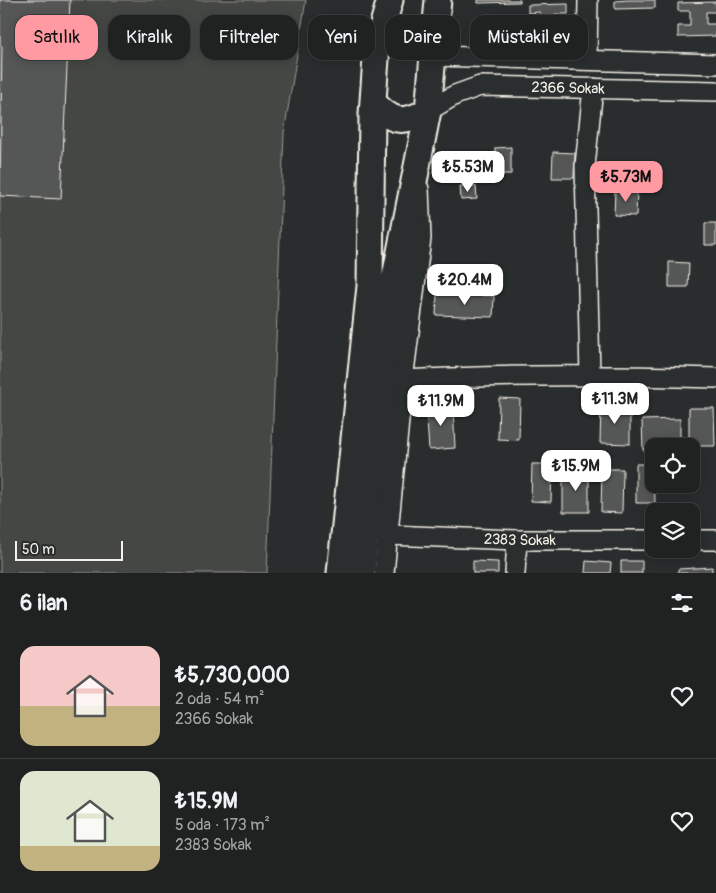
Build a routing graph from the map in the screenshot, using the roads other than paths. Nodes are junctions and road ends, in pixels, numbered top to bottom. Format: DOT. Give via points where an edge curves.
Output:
graph roads {
  1 [pos="390,0"];
  2 [pos="438,0"];
  3 [pos="588,0"];
  4 [pos="437,15"];
  5 [pos="588,15"];
  6 [pos="385,39"];
  7 [pos="377,45"];
  8 [pos="433,60"];
  9 [pos="587,60"];
  10 [pos="716,64"];
  11 [pos="593,88"];
  12 [pos="716,91"];
  13 [pos="373,102"];
  14 [pos="428,111"];
  15 [pos="418,160"];
  16 [pos="590,375"];
  17 [pos="716,378"];
  18 [pos="402,380"];
  19 [pos="388,535"];
  20 [pos="517,540"];
  21 [pos="645,540"];
  22 [pos="700,540"];
  23 [pos="716,540"];
  24 [pos="340,573"];
  25 [pos="362,573"];
  26 [pos="384,573"];
  27 [pos="515,573"];
  1 -- 7 [label="main road"];
  2 -- 4 [label="main road"];
  3 -- 5 [label="street"];
  6 -- 7 [label="main road"];
  7 -- 13 [label="main road"];
  8 -- 14 [label="main road"];
  9 -- 10 [label="street, 2366 Sokak"];
  11 -- 12 [label="street, 2366 Sokak"];
  11 -- 14 [label="street, 2366 Sokak" via="480,86 455,95"];
  11 -- 16 [label="street" via="585,166"];
  13 -- 14 [label="main road" via="383,114 399,120 414,118"];
  13 -- 24 [label="main road" via="370,286"];
  14 -- 15 [label="main road"];
  15 -- 18 [label="street" via="421,238"];
  15 -- 25 [label="main road" via="393,287"];
  16 -- 17 [label="street"];
  16 -- 18 [label="street" via="482,375"];
  18 -- 19 [label="street"];
  19 -- 20 [label="street, 2383 Sokak"];
  19 -- 26 [label="street"];
  20 -- 21 [label="street, 2383 Sokak"];
  20 -- 27 [label="street"];
  22 -- 23 [label="street"];
}
